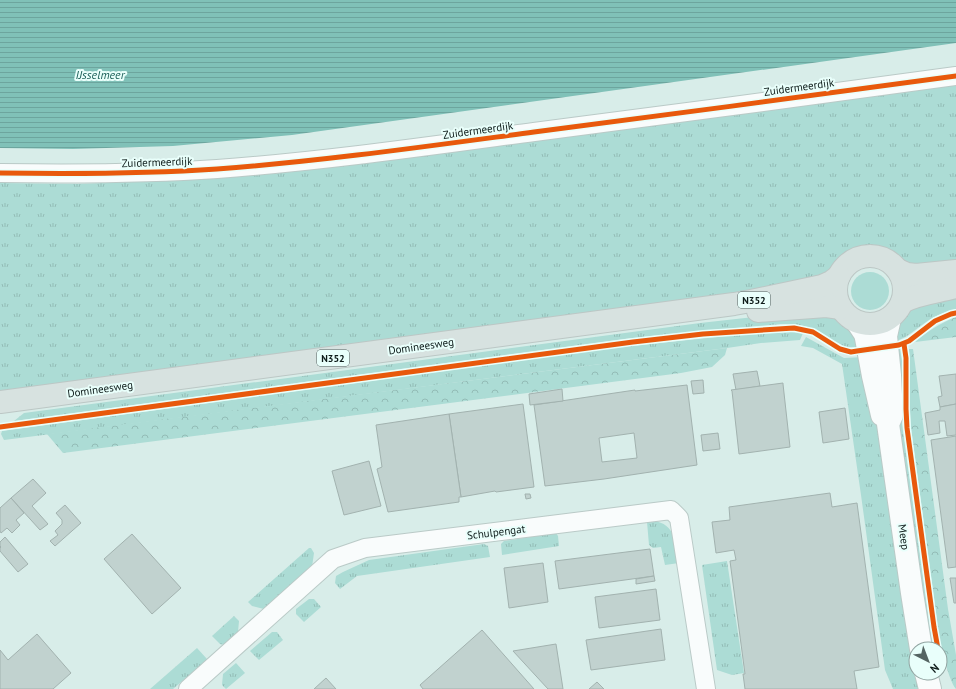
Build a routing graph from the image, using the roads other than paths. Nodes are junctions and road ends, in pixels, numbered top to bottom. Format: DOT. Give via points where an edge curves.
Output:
graph roads {
  1 [pos="956,76"];
  2 [pos="0,173"];
  3 [pos="898,270"];
  4 [pos="956,271"];
  5 [pos="839,276"];
  6 [pos="956,287"];
  7 [pos="841,308"];
  8 [pos="896,310"];
  9 [pos="857,322"];
  10 [pos="0,402"];
  11 [pos="0,412"];
  12 [pos="888,424"];
  13 [pos="920,641"];
  14 [pos="188,689"];
  15 [pos="706,689"];
  1 -- 2 [label="street, Zuidermeerdijk" via="312,161 134,173"];
  3 -- 4 [label="main road, N352" via="916,275"];
  3 -- 5 [label="main road, N352" via="884,259 867,256 850,263"];
  3 -- 8 [label="main road" via="904,292"];
  5 -- 7 [label="main road" via="836,292"];
  5 -- 10 [label="main road, Domineesweg / N352" via="822,286 734,304"];
  6 -- 8 [label="main road" via="909,298"];
  7 -- 9 [label="main road"];
  7 -- 11 [label="main road, Domineesweg / N352" via="826,306 754,311"];
  8 -- 9 [label="main road" via="880,323"];
  8 -- 12 [label="main road, Meep" via="886,336 892,415"];
  9 -- 12 [label="main road, Meep" via="865,334 882,417"];
  12 -- 13 [label="main road, Meep"];
  14 -- 15 [label="street, Schulpengat" via="333,559 365,548 671,510 679,518"];
}
